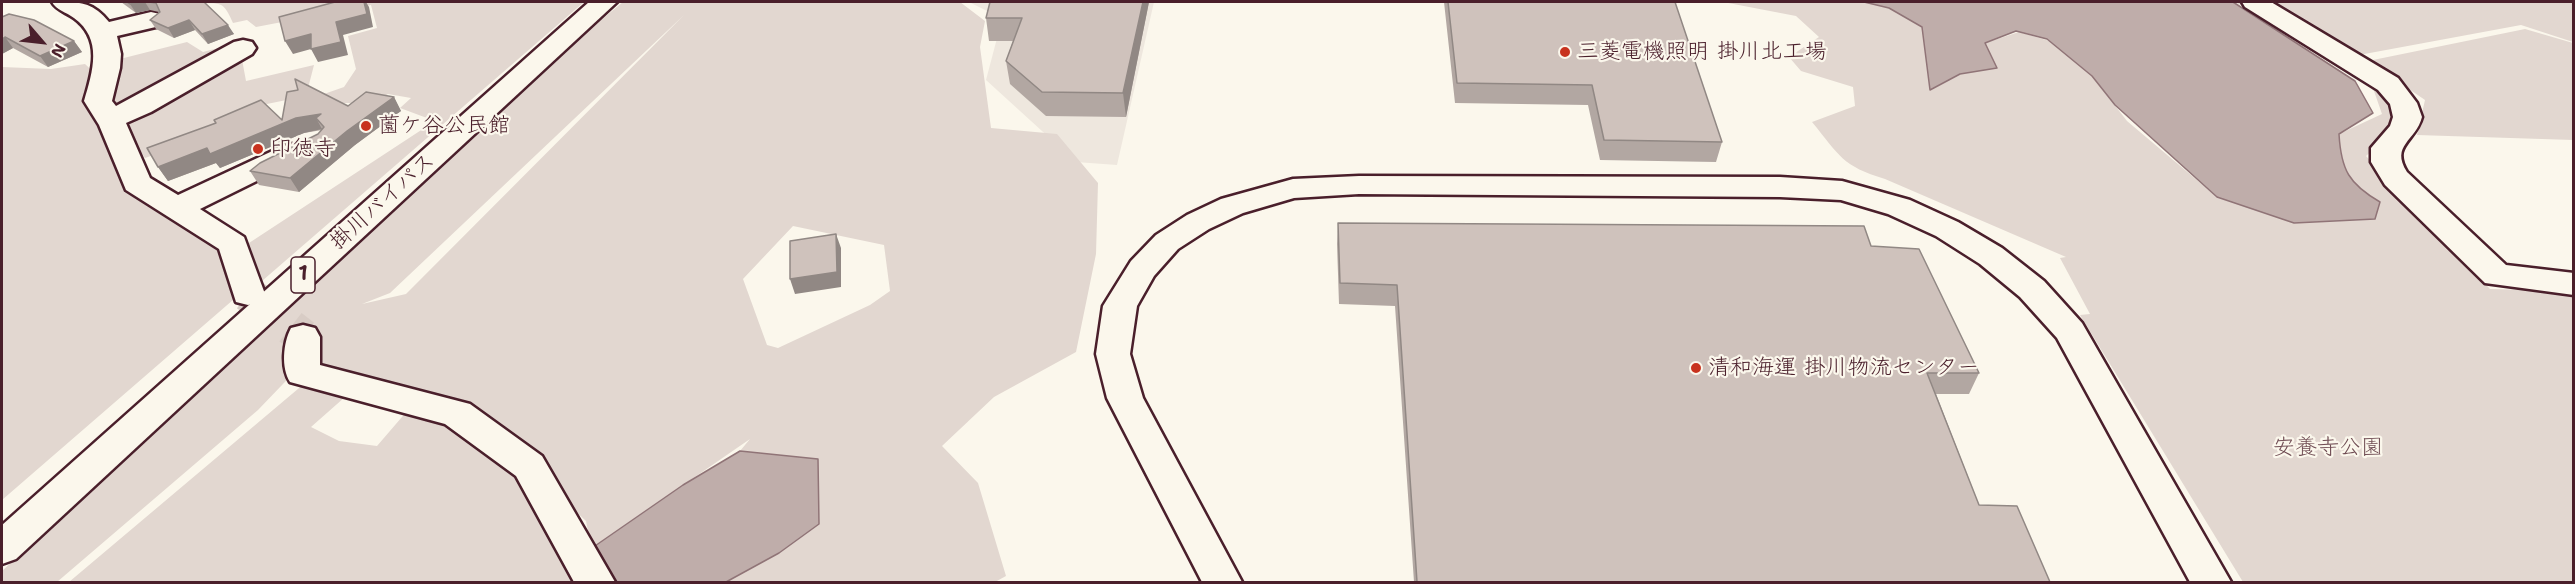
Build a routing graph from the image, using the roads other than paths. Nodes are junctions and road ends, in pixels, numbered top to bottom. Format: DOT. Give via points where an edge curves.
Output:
graph roads {
  1 [pos="604,2"];
  2 [pos="2254,2"];
  3 [pos="79,4"];
  4 [pos="151,20"];
  5 [pos="102,32"];
  6 [pos="243,48"];
  7 [pos="110,119"];
  8 [pos="315,141"];
  9 [pos="177,208"];
  10 [pos="2574,284"];
  11 [pos="248,294"];
  12 [pos="303,337"];
  13 [pos="2,548"];
  14 [pos="595,582"];
  15 [pos="1222,582"];
  16 [pos="2211,582"];
  1 -- 13 [label="main road, 掛川バイパス / 1"];
  2 -- 10 [label="main road" via="2388,84 2409,112 2406,126 2386,148 2386,162 2420,203 2497,275"];
  3 -- 5 [label="main road"];
  4 -- 5 [label="main road"];
  5 -- 7 [label="main road" via="109,68 98,101"];
  6 -- 7 [label="main road" via="141,106"];
  7 -- 9 [label="main road" via="137,183"];
  8 -- 9 [label="main road"];
  9 -- 11 [label="main road" via="233,244"];
  12 -- 14 [label="main road" via="302,373 457,414 529,466"];
  15 -- 16 [label="main road" via="1125,398 1113,354 1120,306 1142,269 1167,242 1198,222 1232,206 1293,189 1359,185 1780,187 1842,191 1899,207 1947,229 1991,256 2032,289 2070,331"];
}
